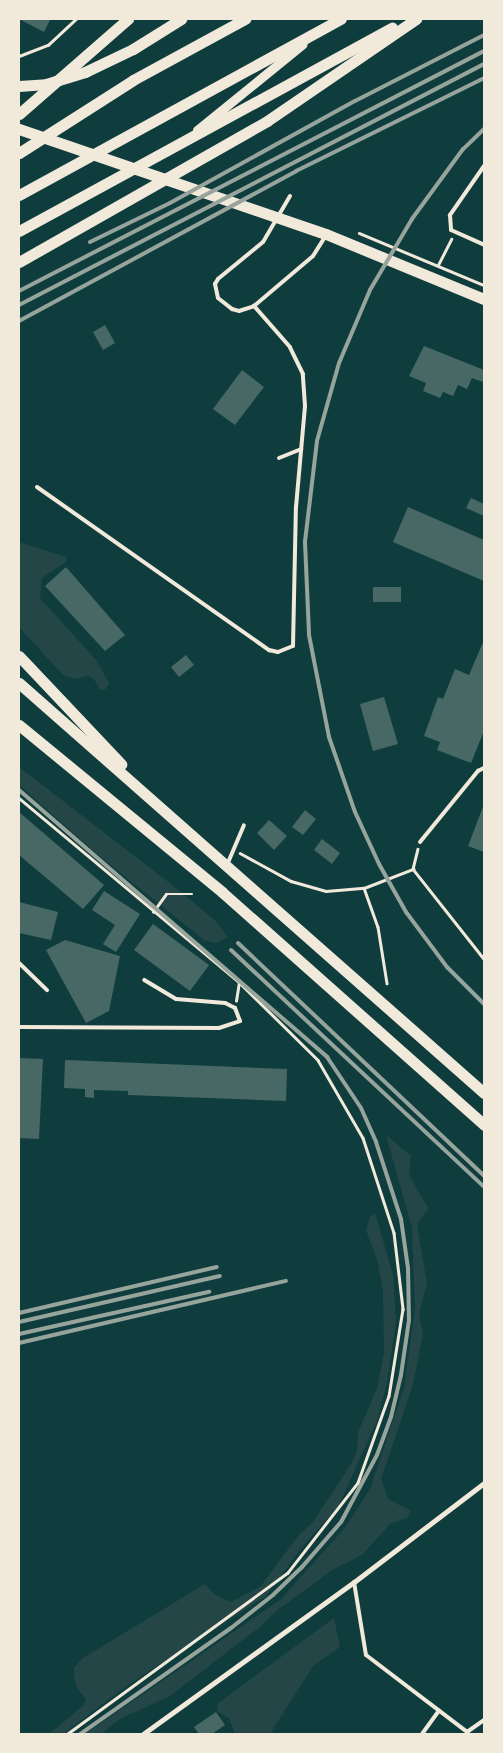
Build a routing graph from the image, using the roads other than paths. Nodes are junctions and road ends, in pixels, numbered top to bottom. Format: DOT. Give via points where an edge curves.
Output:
graph roads {
  1 [pos="128,19"];
  2 [pos="181,19"];
  3 [pos="186,19"];
  4 [pos="245,19"];
  5 [pos="342,19"];
  6 [pos="408,19"];
  7 [pos="416,19"];
  8 [pos="157,35"];
  9 [pos="312,36"];
  10 [pos="19,86"];
  11 [pos="19,114"];
  12 [pos="19,129"];
  13 [pos="187,138"];
  14 [pos="19,153"];
  15 [pos="484,166"];
  16 [pos="19,195"];
  17 [pos="290,196"];
  18 [pos="19,231"];
  19 [pos="326,234"];
  20 [pos="484,245"];
  21 [pos="19,262"];
  22 [pos="484,299"];
  23 [pos="254,306"];
  24 [pos="301,449"];
  25 [pos="279,458"];
  26 [pos="37,487"];
  27 [pos="19,656"];
  28 [pos="19,683"];
  29 [pos="19,725"];
  30 [pos="484,768"];
  31 [pos="168,815"];
  32 [pos="244,825"];
  33 [pos="420,842"];
  34 [pos="226,866"];
  35 [pos="19,963"];
  36 [pos="144,980"];
  37 [pos="47,990"];
  38 [pos="19,1027"];
  39 [pos="484,1093"];
  40 [pos="484,1125"];
  41 [pos="484,1483"];
  42 [pos="354,1582"];
  43 [pos="439,1711"];
  44 [pos="484,1720"];
  45 [pos="143,1734"];
  46 [pos="422,1734"];
  1 -- 11 [label="main road"];
  2 -- 8 [label="main road"];
  3 -- 8 [label="street"];
  4 -- 14 [label="main road" via="133,80"];
  5 -- 9 [label="main road"];
  6 -- 13 [label="main road"];
  7 -- 21 [label="main road" via="267,121"];
  8 -- 10 [label="main road" via="85,72 46,84"];
  9 -- 13 [label="street"];
  9 -- 16 [label="main road"];
  12 -- 19 [label="main road"];
  13 -- 18 [label="main road"];
  15 -- 20 [label="lane" via="450,215 451,230"];
  17 -- 23 [label="lane" via="263,242 215,284 218,298 232,309 239,311"];
  19 -- 22 [label="main road"];
  19 -- 23 [label="lane" via="313,256"];
  23 -- 24 [label="lane" via="290,347 303,374 305,406"];
  24 -- 25 [label="lane"];
  24 -- 26 [label="lane" via="296,507 295,640 287,651 269,650"];
  27 -- 31 [label="main road"];
  28 -- 31 [label="main road"];
  29 -- 40 [label="main road" via="222,892"];
  30 -- 33 [label="lane" via="478,771"];
  31 -- 34 [label="main road"];
  32 -- 34 [label="lane"];
  34 -- 39 [label="main road"];
  35 -- 37 [label="lane"];
  36 -- 38 [label="lane" via="176,998 225,1003 235,1008 240,1020 219,1028"];
  41 -- 42 [label="street"];
  42 -- 43 [label="lane" via="366,1655"];
  42 -- 45 [label="street"];
  43 -- 44 [label="lane" via="466,1732"];
  43 -- 46 [label="lane"];
}
